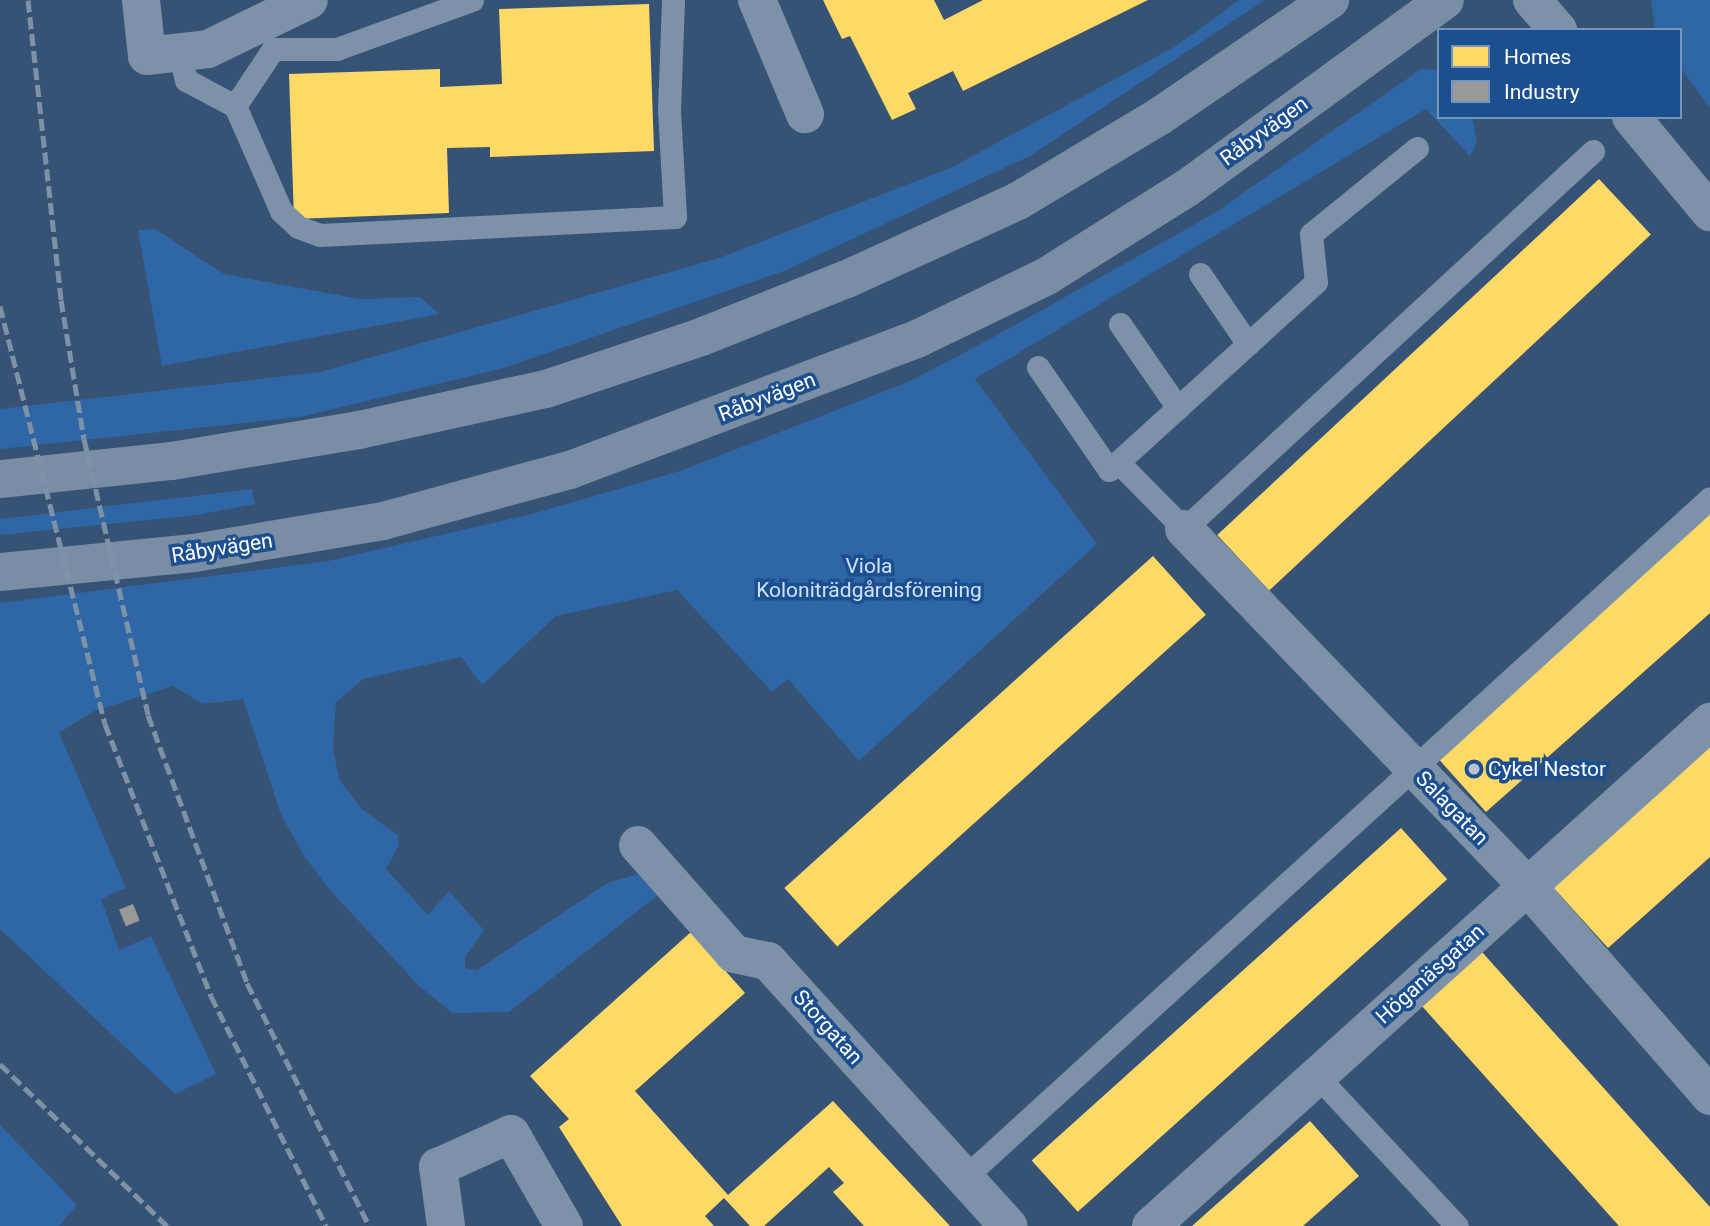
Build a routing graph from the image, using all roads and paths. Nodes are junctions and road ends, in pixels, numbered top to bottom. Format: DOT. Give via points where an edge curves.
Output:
graph roads {
  1 [pos="141,0"];
  2 [pos="309,0"];
  3 [pos="472,0"];
  4 [pos="673,0"];
  5 [pos="757,0"];
  6 [pos="1330,0"];
  7 [pos="1445,0"];
  8 [pos="1532,0"];
  9 [pos="1556,28"];
  10 [pos="179,52"];
  11 [pos="235,106"];
  12 [pos="805,114"];
  13 [pos="1634,119"];
  14 [pos="1417,148"];
  15 [pos="1593,151"];
  16 [pos="1710,212"];
  17 [pos="1200,274"];
  18 [pos="1120,324"];
  19 [pos="1248,344"];
  20 [pos="1038,367"];
  21 [pos="1178,408"];
  22 [pos="1118,462"];
  23 [pos="0,479"];
  24 [pos="1710,498"];
  25 [pos="1184,529"];
  26 [pos="0,572"];
  27 [pos="1710,722"];
  28 [pos="1412,767"];
  29 [pos="638,845"];
  30 [pos="1527,887"];
  31 [pos="1317,1076"];
  32 [pos="1710,1097"];
  33 [pos="964,1178"];
  34 [pos="446,1226"];
  35 [pos="564,1226"];
  36 [pos="1008,1226"];
  37 [pos="1150,1226"];
  38 [pos="1457,1226"];
  1 -- 10 [label="street" via="147,56"];
  2 -- 10 [label="street" via="208,49"];
  3 -- 11 [label="lane" via="337,49 273,50"];
  4 -- 11 [label="lane" via="669,110 675,217 320,235 298,227 281,211"];
  5 -- 12 [label="street"];
  6 -- 23 [label="main road" via="1160,116 1018,201 848,279 701,337 546,389 359,430 172,461"];
  7 -- 26 [label="main road, Råbyvägen" via="1186,188 1047,276 894,348 570,470 383,521 194,554"];
  8 -- 9 [label="street"];
  10 -- 11 [label="lane" via="186,80"];
  13 -- 16 [label="street"];
  14 -- 19 [label="lane" via="1311,234 1316,282"];
  15 -- 25 [label="lane"];
  17 -- 19 [label="lane"];
  18 -- 21 [label="lane"];
  19 -- 21 [label="lane"];
  20 -- 22 [label="lane" via="1109,470"];
  21 -- 22 [label="lane"];
  22 -- 25 [label="lane"];
  24 -- 28 [label="lane"];
  25 -- 28 [label="street, Salagatan"];
  27 -- 30 [label="street, Höganäsgatan"];
  28 -- 30 [label="street, Salagatan"];
  28 -- 33 [label="lane"];
  29 -- 33 [label="street, Storgatan" via="734,954 768,961"];
  30 -- 31 [label="street, Höganäsgatan"];
  30 -- 32 [label="street, Salagatan"];
  31 -- 37 [label="street, Höganäsgatan"];
  31 -- 38 [label="lane"];
  33 -- 36 [label="street, Storgatan"];
  34 -- 35 [label="street" via="438,1167 511,1134"];
}
